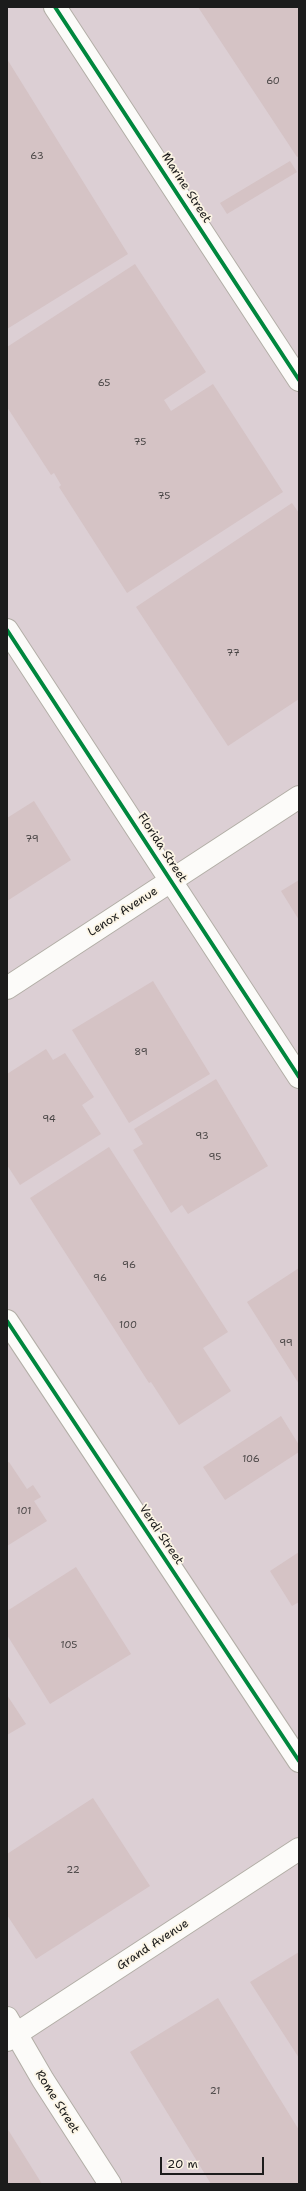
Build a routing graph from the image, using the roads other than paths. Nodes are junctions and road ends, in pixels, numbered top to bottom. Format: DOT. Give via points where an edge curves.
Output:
graph roads {
  1 [pos="56,7"];
  2 [pos="299,380"];
  3 [pos="7,630"];
  4 [pos="299,796"];
  5 [pos="171,880"];
  6 [pos="7,988"];
  7 [pos="299,1077"];
  8 [pos="7,1321"];
  9 [pos="299,1760"];
  10 [pos="299,1849"];
  11 [pos="10,2031"];
  12 [pos="110,2184"];
  1 -- 2 [label="street, Marine Street"];
  3 -- 5 [label="street, Florida Street"];
  4 -- 5 [label="street, Lenox Avenue"];
  5 -- 6 [label="street, Lenox Avenue"];
  5 -- 7 [label="street, Florida Street"];
  8 -- 9 [label="street, Verdi Street"];
  10 -- 11 [label="street, Grand Avenue"];
  11 -- 12 [label="street, Rome Street"];
}
